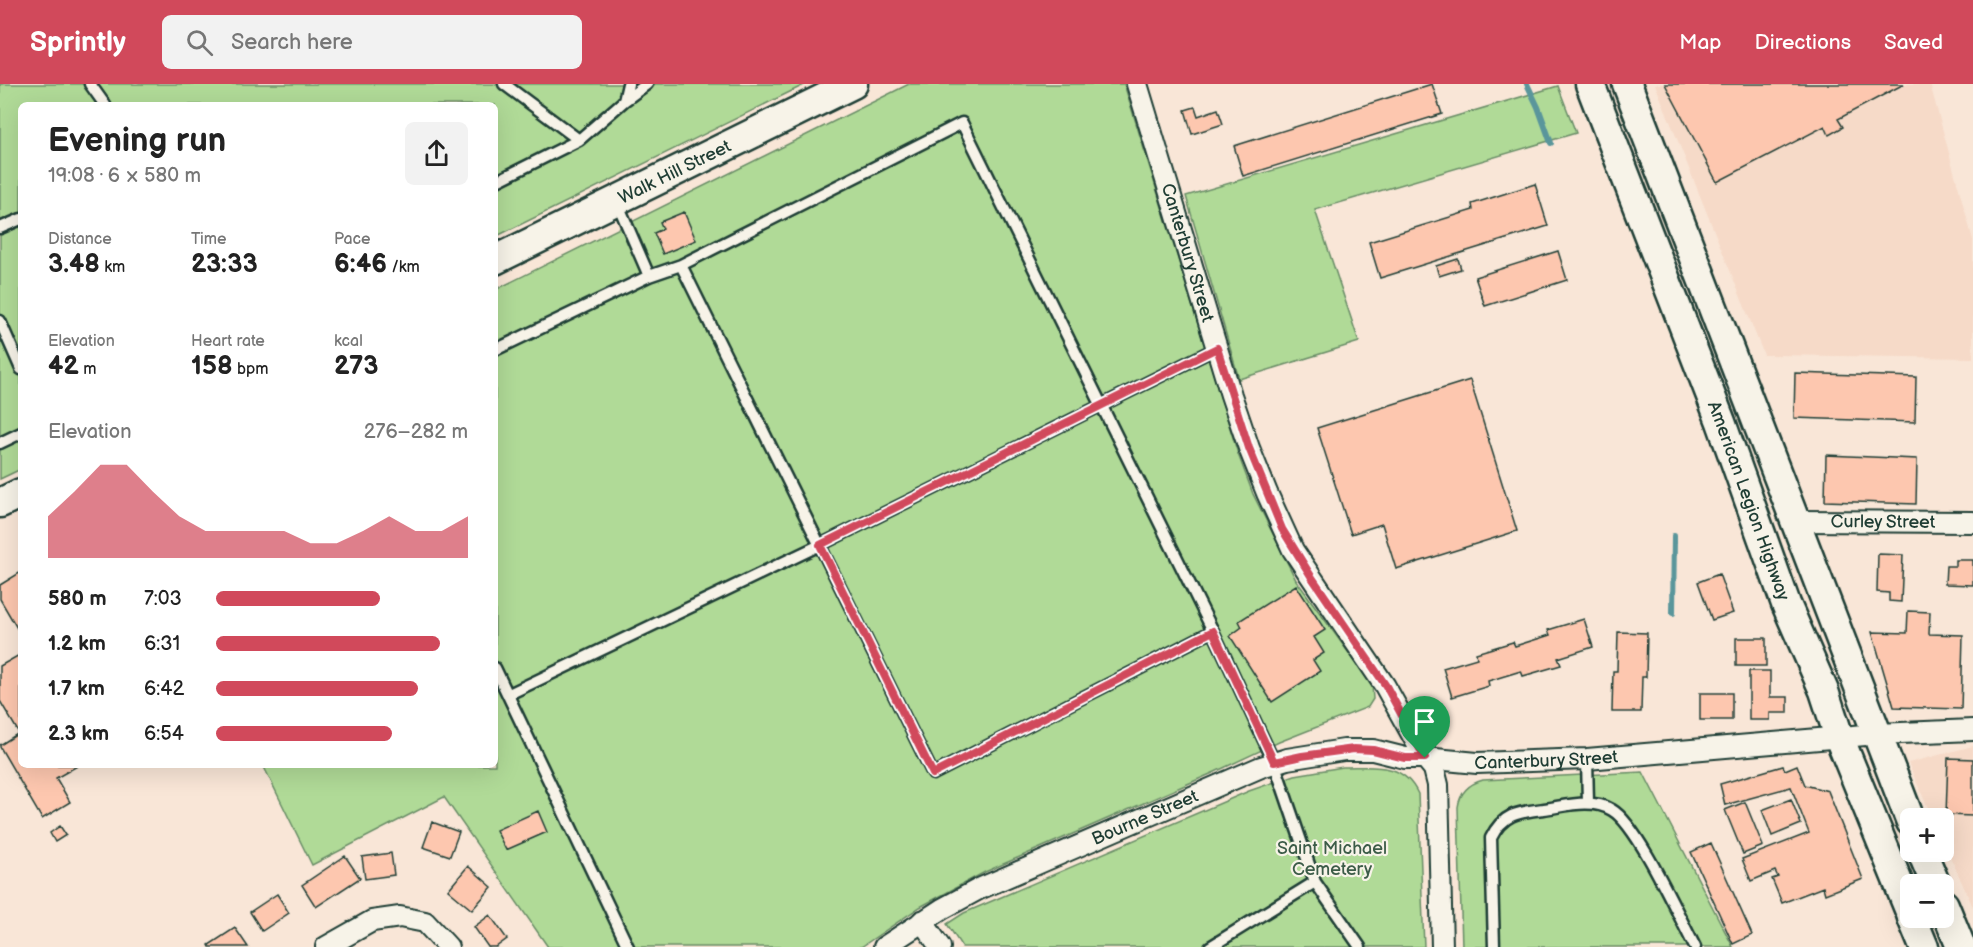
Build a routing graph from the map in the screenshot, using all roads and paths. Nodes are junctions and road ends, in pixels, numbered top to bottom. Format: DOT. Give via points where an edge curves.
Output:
graph roads {
  1 [pos="90,84"];
  2 [pos="504,84"];
  3 [pos="628,84"];
  4 [pos="647,84"];
  5 [pos="853,84"];
  6 [pos="1137,84"];
  7 [pos="1590,84"];
  8 [pos="1628,84"];
  9 [pos="624,101"];
  10 [pos="103,102"];
  11 [pos="579,140"];
  12 [pos="498,180"];
  13 [pos="616,201"];
  14 [pos="18,220"];
  15 [pos="0,228"];
  16 [pos="498,259"];
  17 [pos="681,264"];
  18 [pos="649,276"];
  19 [pos="0,321"];
  20 [pos="1217,348"];
  21 [pos="498,349"];
  22 [pos="18,362"];
  23 [pos="1102,405"];
  24 [pos="18,435"];
  25 [pos="0,444"];
  26 [pos="18,494"];
  27 [pos="0,503"];
  28 [pos="1795,521"];
  29 [pos="1973,522"];
  30 [pos="820,545"];
  31 [pos="1213,631"];
  32 [pos="498,674"];
  33 [pos="508,694"];
  34 [pos="1973,730"];
  35 [pos="1877,734"];
  36 [pos="1839,737"];
  37 [pos="1425,758"];
  38 [pos="1587,759"];
  39 [pos="1274,762"];
  40 [pos="1588,803"];
  41 [pos="1906,808"];
  42 [pos="1316,882"];
  43 [pos="1900,887"];
  44 [pos="922,921"];
  45 [pos="1917,928"];
  46 [pos="1953,928"];
  47 [pos="326,947"];
  48 [pos="448,947"];
  49 [pos="628,947"];
  50 [pos="884,947"];
  51 [pos="940,947"];
  52 [pos="1210,947"];
  53 [pos="1360,947"];
  54 [pos="1442,947"];
  55 [pos="1494,947"];
  56 [pos="1695,947"];
  57 [pos="1924,947"];
  58 [pos="1961,947"];
  1 -- 10 [label="lane"];
  2 -- 11 [label="lane"];
  3 -- 9 [label="lane"];
  4 -- 9 [label="lane"];
  5 -- 13 [label="main road, Walk Hill Street"];
  6 -- 20 [label="street, Canterbury Street"];
  7 -- 36 [label="main road, American Legion Highway"];
  8 -- 28 [label="main road, American Legion Highway"];
  9 -- 11 [label="lane"];
  11 -- 12 [label="lane"];
  13 -- 16 [label="main road, Walk Hill Street"];
  13 -- 18 [label="lane"];
  14 -- 15 [label="lane"];
  17 -- 18 [label="lane"];
  17 -- 23 [label="lane" via="962,123"];
  17 -- 30 [label="lane"];
  18 -- 21 [label="lane"];
  19 -- 22 [label="lane"];
  20 -- 23 [label="lane"];
  20 -- 37 [label="street, Canterbury Street" via="1249,448 1282,529 1386,686"];
  23 -- 30 [label="lane"];
  23 -- 31 [label="lane"];
  24 -- 25 [label="lane"];
  26 -- 27 [label="main road"];
  28 -- 29 [label="street, Curley Street"];
  28 -- 35 [label="main road, American Legion Highway"];
  30 -- 31 [label="lane" via="933,774"];
  30 -- 33 [label="lane"];
  31 -- 39 [label="lane"];
  32 -- 33 [label="lane"];
  33 -- 49 [label="lane"];
  34 -- 35 [label="street, Canterbury Street"];
  35 -- 36 [label="street, Canterbury Street"];
  35 -- 41 [label="main road, American Legion Highway"];
  36 -- 38 [label="street, Canterbury Street"];
  36 -- 43 [label="main road, American Legion Highway"];
  37 -- 38 [label="street, Canterbury Street" via="1477,763"];
  37 -- 39 [label="street, Bourne Street" via="1354,749"];
  37 -- 54 [label="street" via="1438,784"];
  38 -- 40 [label="lane"];
  39 -- 42 [label="lane"];
  39 -- 44 [label="street, Bourne Street" via="988,885"];
  40 -- 55 [label="lane" via="1512,815 1497,825 1491,838"];
  40 -- 56 [label="lane" via="1612,810 1634,831"];
  42 -- 52 [label="lane"];
  42 -- 53 [label="lane"];
  44 -- 50 [label="street, Bourne Street"];
  44 -- 51 [label="street"];
  45 -- 57 [label="main road, American Legion Highway"];
  46 -- 58 [label="main road"];
  47 -- 48 [label="street" via="372,921 400,917 425,922"];
}
